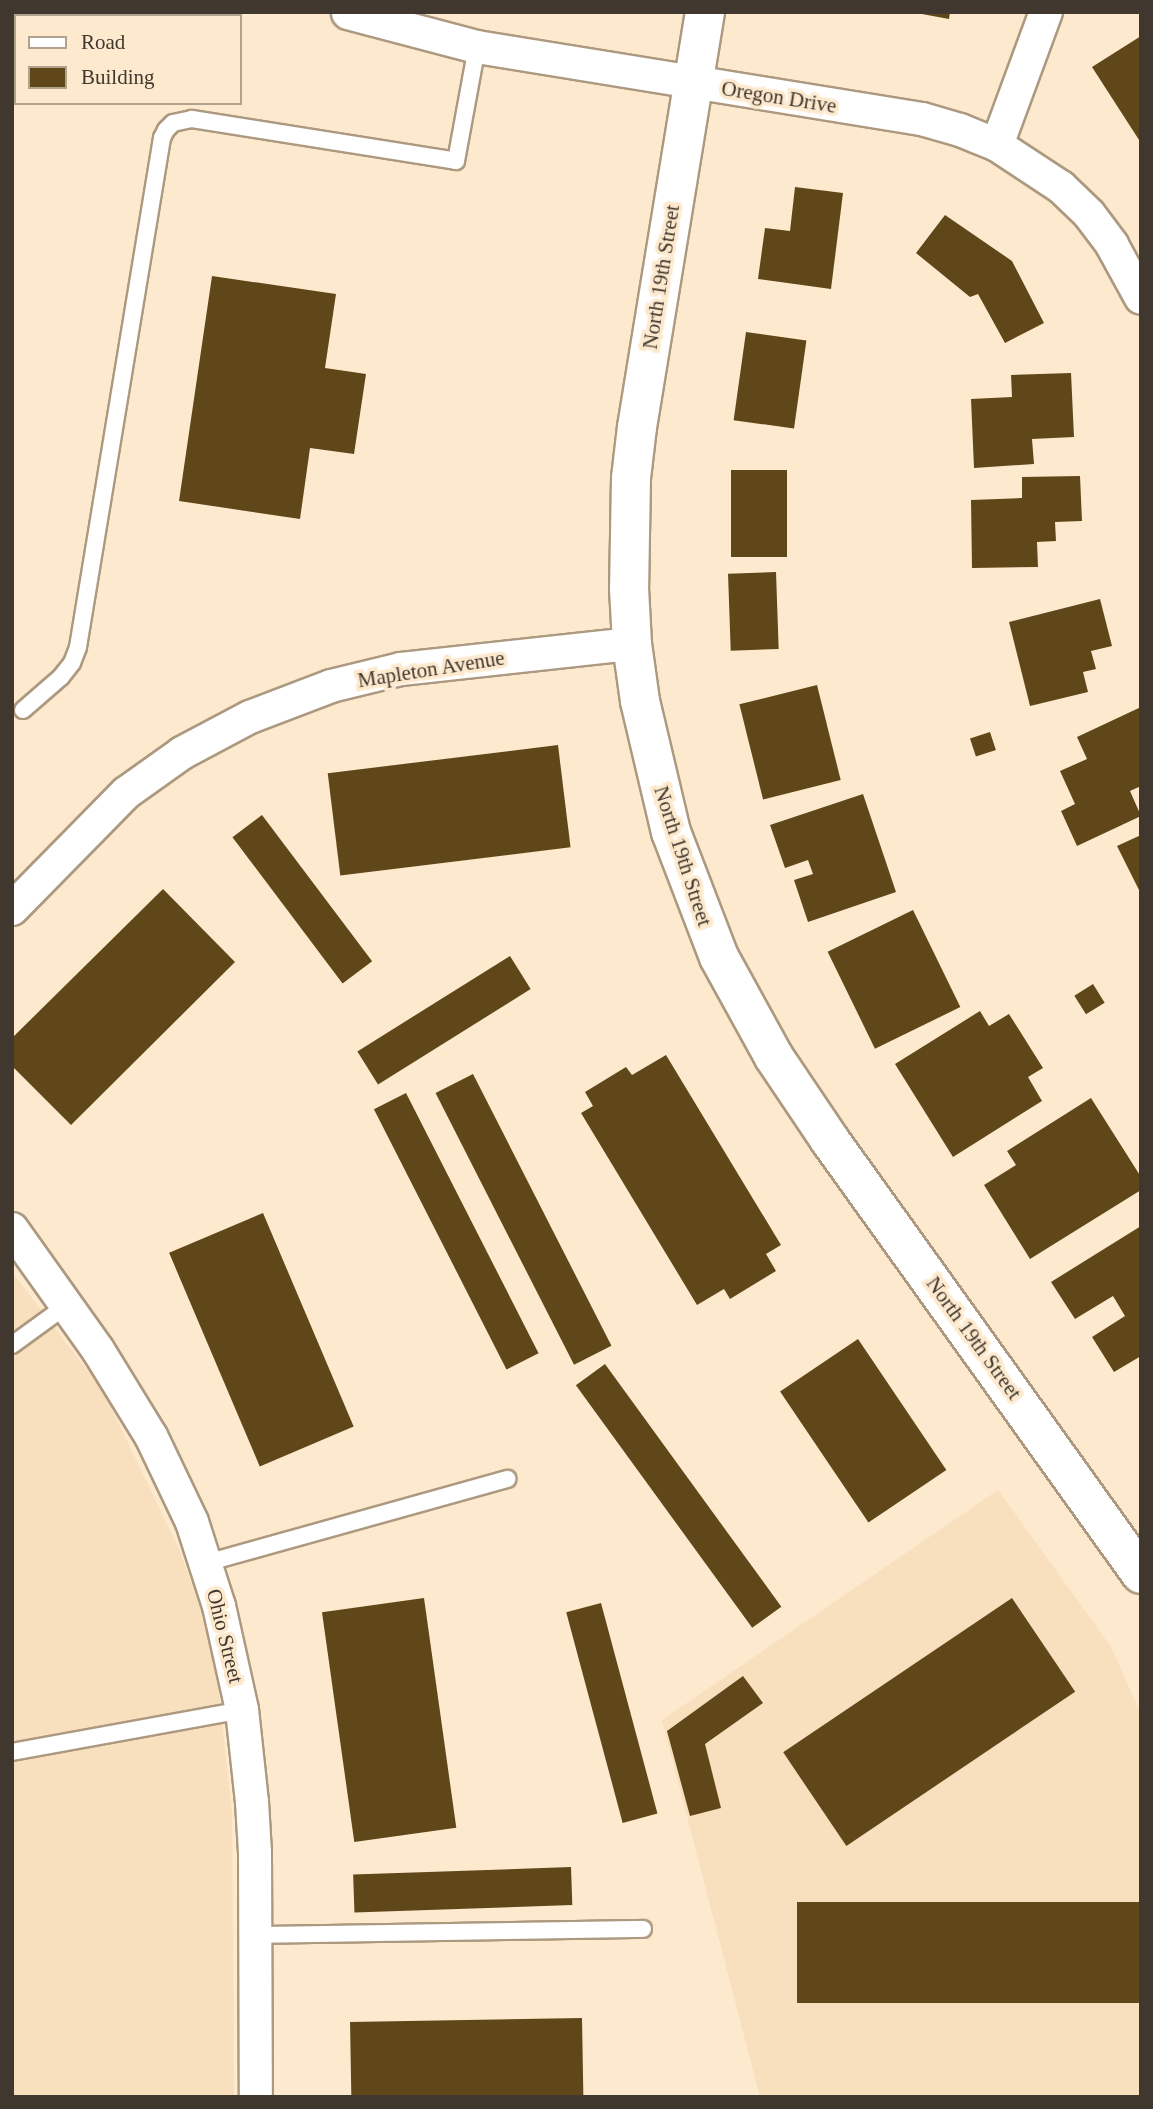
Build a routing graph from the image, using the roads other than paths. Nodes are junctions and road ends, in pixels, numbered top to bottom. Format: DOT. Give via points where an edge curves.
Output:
graph roads {
  1 [pos="705,12"];
  2 [pos="1046,12"];
  3 [pos="348,13"];
  4 [pos="393,19"];
  5 [pos="477,47"];
  6 [pos="693,83"];
  7 [pos="997,145"];
  8 [pos="1141,298"];
  9 [pos="632,644"];
  10 [pos="23,710"];
  11 [pos="12,909"];
  12 [pos="12,1229"];
  13 [pos="67,1305"];
  14 [pos="12,1345"];
  15 [pos="507,1479"];
  16 [pos="206,1563"];
  17 [pos="1141,1574"];
  18 [pos="242,1710"];
  19 [pos="12,1752"];
  20 [pos="643,1929"];
  21 [pos="257,1935"];
  22 [pos="256,2097"];
  1 -- 6 [label="street, North 19th Street"];
  2 -- 7 [label="street"];
  3 -- 4 [label="street, Oregon Drive"];
  4 -- 5 [label="street, Oregon Drive"];
  5 -- 6 [label="street, Oregon Drive"];
  5 -- 10 [label="lane" via="456,161 192,119 173,123 166,130 78,647 61,677"];
  6 -- 7 [label="street, Oregon Drive" via="922,119"];
  6 -- 9 [label="street, North 19th Street" via="637,427 629,532"];
  7 -- 8 [label="street, Oregon Drive" via="1060,187 1089,214"];
  9 -- 11 [label="street, Mapleton Avenue" via="401,669 331,686 250,717 182,753 126,793"];
  9 -- 17 [label="street, North 19th Street" via="671,832 736,993 829,1139"];
  12 -- 13 [label="street, Ohio Street"];
  13 -- 14 [label="lane"];
  13 -- 16 [label="street, Ohio Street" via="151,1436"];
  15 -- 16 [label="lane"];
  16 -- 18 [label="street, Ohio Street"];
  18 -- 19 [label="lane"];
  18 -- 21 [label="street, Ohio Street" via="256,1853"];
  20 -- 21 [label="lane"];
  21 -- 22 [label="street, Ohio Street"];
}
